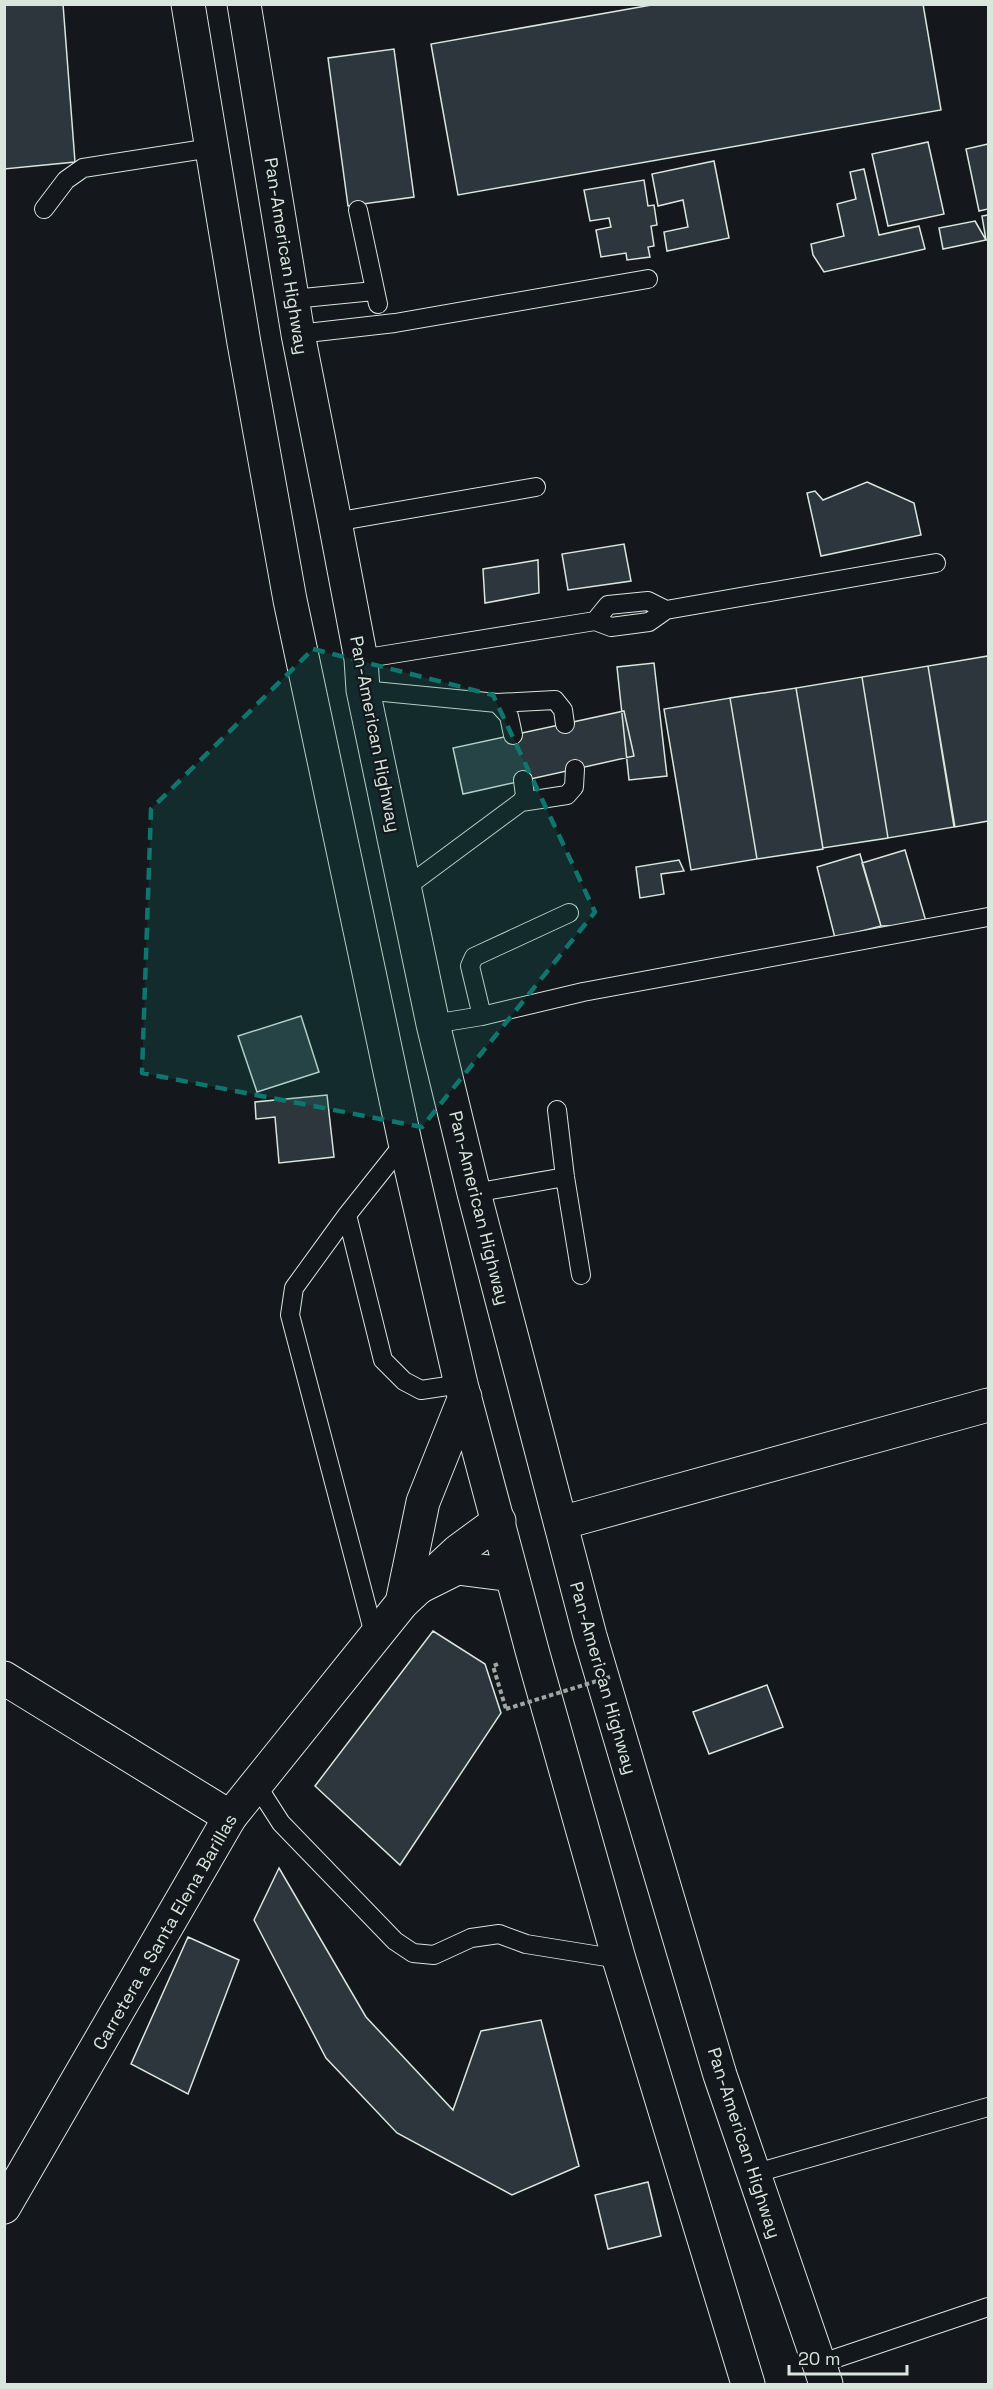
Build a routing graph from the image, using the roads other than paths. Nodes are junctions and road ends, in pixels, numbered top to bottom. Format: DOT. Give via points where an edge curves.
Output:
graph roads {
  1 [pos="188,4"];
  2 [pos="244,4"];
  3 [pos="211,148"];
  4 [pos="44,209"];
  5 [pos="358,210"];
  6 [pos="648,279"];
  7 [pos="293,299"];
  8 [pos="298,334"];
  9 [pos="536,486"];
  10 [pos="335,522"];
  11 [pos="936,563"];
  12 [pos="362,675"];
  13 [pos="497,703"];
  14 [pos="565,724"];
  15 [pos="513,735"];
  16 [pos="575,769"];
  17 [pos="523,780"];
  18 [pos="522,802"];
  19 [pos="405,888"];
  20 [pos="569,913"];
  21 [pos="988,916"];
  22 [pos="482,1016"];
  23 [pos="433,1024"];
  24 [pos="557,1110"];
  25 [pos="405,1142"];
  26 [pos="566,1177"];
  27 [pos="474,1193"];
  28 [pos="347,1215"];
  29 [pos="581,1275"];
  30 [pos="463,1391"];
  31 [pos="988,1405"];
  32 [pos="499,1521"];
  33 [pos="561,1523"];
  34 [pos="512,1575"];
  35 [pos="411,1595"];
  36 [pos="375,1638"];
  37 [pos="4,1678"];
  38 [pos="256,1784"];
  39 [pos="230,1817"];
  40 [pos="619,1959"];
  41 [pos="988,2107"];
  42 [pos="753,2174"];
  43 [pos="4,2207"];
  44 [pos="988,2307"];
  45 [pos="822,2374"];
  46 [pos="748,2379"];
  1 -- 3 [label="main road"];
  2 -- 7 [label="main road, Pan-American Highway"];
  3 -- 4 [label="lane" via="83,168 66,180"];
  3 -- 25 [label="main road" via="290,600"];
  5 -- 7 [label="lane" via="376,297"];
  6 -- 8 [label="lane" via="395,323"];
  7 -- 8 [label="main road, Pan-American Highway"];
  8 -- 10 [label="main road, Pan-American Highway"];
  9 -- 10 [label="lane"];
  10 -- 12 [label="main road, Pan-American Highway"];
  11 -- 12 [label="lane" via="666,610 649,622 611,627 595,621"];
  12 -- 13 [label="lane"];
  12 -- 19 [label="main road, Pan-American Highway"];
  13 -- 14 [label="lane" via="555,700 563,710"];
  13 -- 15 [label="lane" via="509,716"];
  16 -- 18 [label="lane" via="574,787 567,795"];
  17 -- 18 [label="lane"];
  18 -- 19 [label="lane"];
  19 -- 23 [label="main road, Pan-American Highway"];
  20 -- 22 [label="lane" via="474,957 470,966"];
  21 -- 22 [label="lane" via="583,992"];
  22 -- 23 [label="lane"];
  23 -- 27 [label="main road, Pan-American Highway"];
  24 -- 26 [label="lane"];
  25 -- 28 [label="lane"];
  25 -- 30 [label="main road"];
  26 -- 27 [label="lane"];
  26 -- 29 [label="lane"];
  27 -- 33 [label="main road, Pan-American Highway"];
  28 -- 30 [label="lane" via="383,1360 404,1381 421,1390"];
  28 -- 36 [label="lane" via="294,1288 290,1315"];
  30 -- 32 [label="main road"];
  30 -- 35 [label="main road" via="423,1502"];
  31 -- 33 [label="main road"];
  32 -- 34 [label="main road"];
  32 -- 35 [label="main road, Carretera a Santa Elena Barillas" via="458,1551"];
  33 -- 42 [label="main road, Pan-American Highway" via="590,1636"];
  34 -- 35 [label="main road" via="457,1568"];
  34 -- 40 [label="main road"];
  35 -- 36 [label="main road, Carretera a Santa Elena Barillas"];
  36 -- 38 [label="main road, Carretera a Santa Elena Barillas"];
  37 -- 39 [label="main road"];
  38 -- 39 [label="main road, Carretera a Santa Elena Barillas"];
  38 -- 40 [label="lane" via="281,1823 395,1941 413,1953 434,1955 471,1938 499,1934 526,1944"];
  39 -- 43 [label="main road, Carretera a Santa Elena Barillas"];
  40 -- 46 [label="main road"];
  41 -- 42 [label="lane"];
  42 -- 45 [label="main road, Pan-American Highway"];
  44 -- 45 [label="lane"];
}
